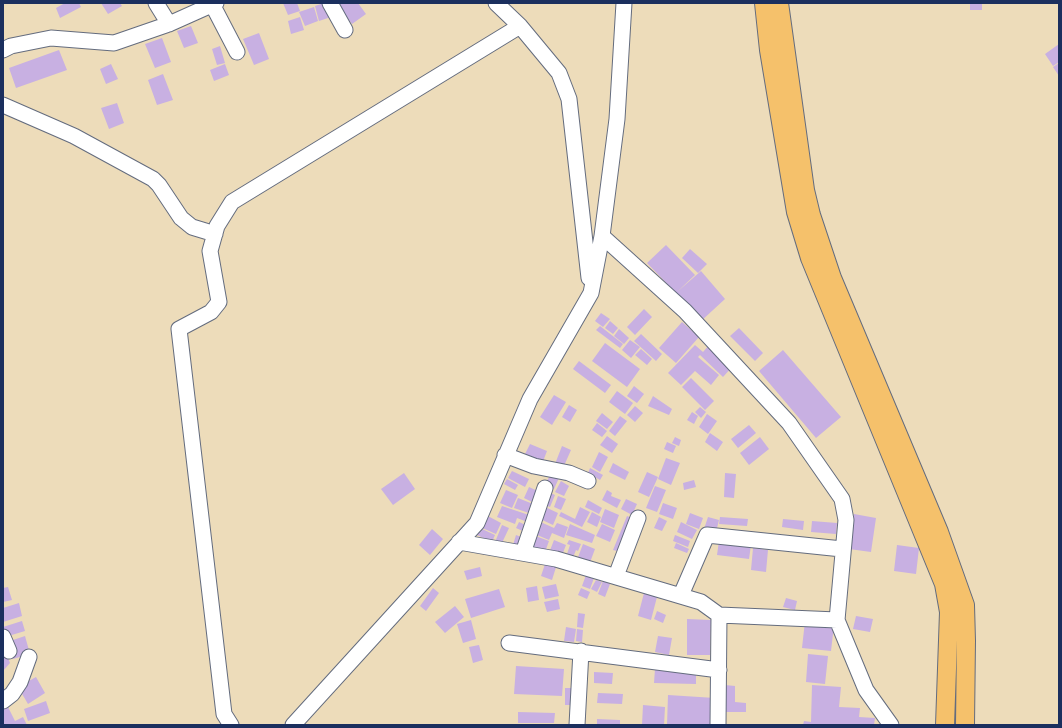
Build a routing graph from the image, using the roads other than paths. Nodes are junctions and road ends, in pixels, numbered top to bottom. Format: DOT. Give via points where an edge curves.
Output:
graph roads {
  1 [pos="156,3"];
  2 [pos="330,3"];
  3 [pos="496,3"];
  4 [pos="624,3"];
  5 [pos="764,3"];
  6 [pos="779,3"];
  7 [pos="214,4"];
  8 [pos="169,24"];
  9 [pos="520,26"];
  10 [pos="345,30"];
  11 [pos="3,50"];
  12 [pos="237,52"];
  13 [pos="3,105"];
  14 [pos="215,234"];
  15 [pos="602,236"];
  16 [pos="591,292"];
  17 [pos="505,455"];
  18 [pos="588,481"];
  19 [pos="545,488"];
  20 [pos="638,518"];
  21 [pos="459,542"];
  22 [pos="842,549"];
  23 [pos="523,553"];
  24 [pos="616,576"];
  25 [pos="681,595"];
  26 [pos="719,615"];
  27 [pos="837,620"];
  28 [pos="3,637"];
  29 [pos="509,643"];
  30 [pos="8,651"];
  31 [pos="581,651"];
  32 [pos="29,657"];
  33 [pos="719,670"];
  34 [pos="6,694"];
  35 [pos="719,724"];
  36 [pos="231,725"];
  37 [pos="293,725"];
  38 [pos="577,725"];
  39 [pos="892,725"];
  40 [pos="945,725"];
  41 [pos="965,725"];
  1 -- 8 [label="street"];
  2 -- 10 [label="street"];
  3 -- 9 [label="street"];
  4 -- 15 [label="street" via="617,119"];
  5 -- 40 [label="main road" via="769,50 796,212 810,258 944,584 949,612"];
  6 -- 41 [label="main road" via="805,190 811,215 832,278 939,532 965,605"];
  7 -- 8 [label="street"];
  7 -- 12 [label="street"];
  8 -- 11 [label="street" via="114,43 51,38"];
  9 -- 14 [label="street" via="232,202"];
  9 -- 16 [label="street" via="559,72 569,99"];
  13 -- 14 [label="street" via="74,136 153,179 181,218 192,227"];
  14 -- 36 [label="street" via="210,251 219,302 208,313 179,329 224,714"];
  15 -- 16 [label="street"];
  15 -- 22 [label="street" via="685,311 789,423 842,499 846,520"];
  16 -- 17 [label="street" via="530,398"];
  17 -- 18 [label="street"];
  17 -- 21 [label="street" via="477,523"];
  19 -- 23 [label="street"];
  20 -- 24 [label="street"];
  21 -- 23 [label="street"];
  21 -- 37 [label="street"];
  22 -- 25 [label="street" via="707,535"];
  22 -- 27 [label="street"];
  23 -- 24 [label="street" via="556,559"];
  24 -- 25 [label="street"];
  25 -- 26 [label="street" via="701,602"];
  26 -- 27 [label="street"];
  26 -- 33 [label="street"];
  27 -- 39 [label="street" via="866,690"];
  28 -- 30 [label="street"];
  29 -- 31 [label="street"];
  31 -- 33 [label="street"];
  31 -- 38 [label="street"];
  32 -- 34 [label="street" via="20,682"];
  33 -- 35 [label="street"];
}
